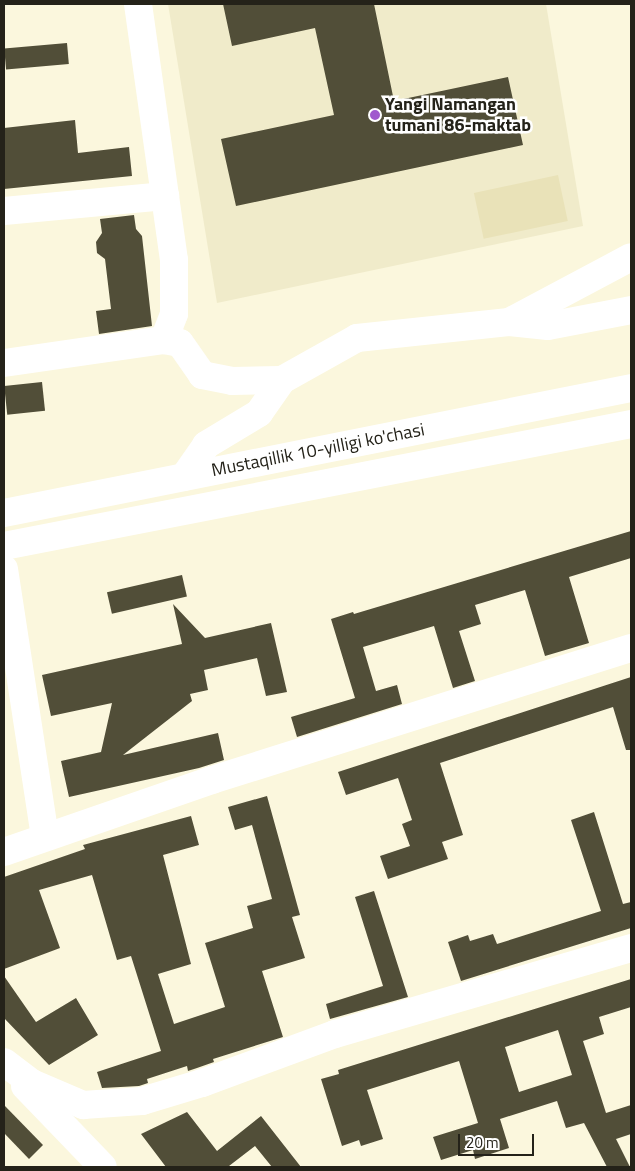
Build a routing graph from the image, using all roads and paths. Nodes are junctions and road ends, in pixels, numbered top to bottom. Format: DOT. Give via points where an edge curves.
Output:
graph roads {
  1 [pos="138,4"];
  2 [pos="166,196"];
  3 [pos="4,211"];
  4 [pos="631,257"];
  5 [pos="631,310"];
  6 [pos="508,322"];
  7 [pos="164,340"];
  8 [pos="4,363"];
  9 [pos="282,380"];
  10 [pos="631,388"];
  11 [pos="631,424"];
  12 [pos="184,477"];
  13 [pos="4,512"];
  14 [pos="4,546"];
  15 [pos="4,569"];
  16 [pos="631,648"];
  17 [pos="45,837"];
  18 [pos="4,852"];
  19 [pos="631,948"];
  20 [pos="4,1062"];
  21 [pos="103,1167"];
  1 -- 2 [label="street"];
  2 -- 3 [label="street"];
  2 -- 7 [label="street" via="174,260 174,314"];
  4 -- 6 [label="street"];
  5 -- 6 [label="street" via="548,326"];
  6 -- 9 [label="street" via="357,338"];
  7 -- 8 [label="street"];
  7 -- 9 [label="street" via="180,343 202,375 232,381"];
  9 -- 12 [label="street" via="259,414 206,444"];
  10 -- 12 [label="street, Mustaqillik 10-yilligi ko'chasi"];
  11 -- 14 [label="street, Mustaqillik 10-yilligi ko'chasi"];
  12 -- 13 [label="street, Mustaqillik 10-yilligi ko'chasi"];
  15 -- 17 [label="street"];
  16 -- 17 [label="street" via="212,780"];
  17 -- 18 [label="street"];
  19 -- 20 [label="street" via="335,1034 202,1083 142,1101 83,1105 32,1083"];
  20 -- 21 [label="street"];
}
